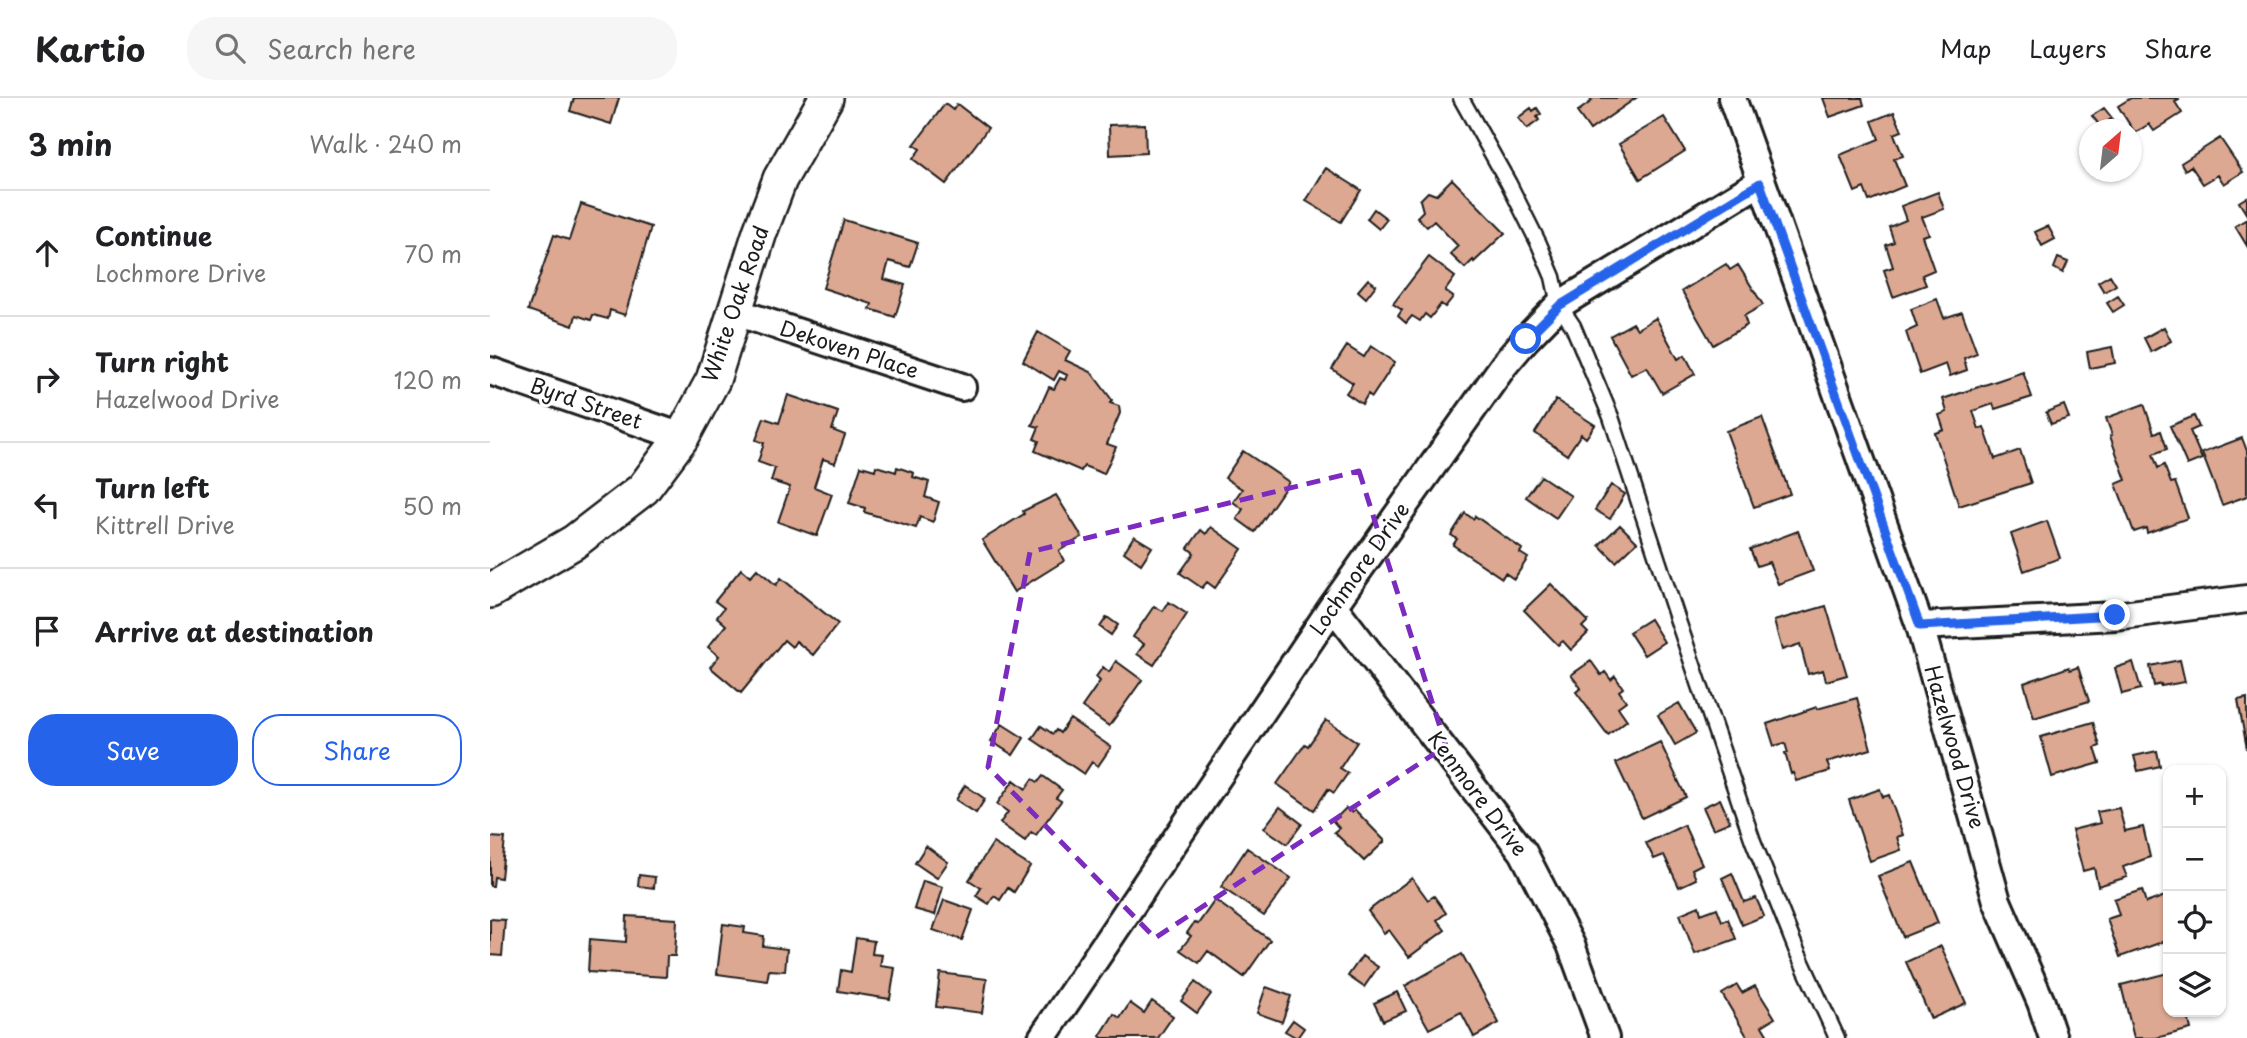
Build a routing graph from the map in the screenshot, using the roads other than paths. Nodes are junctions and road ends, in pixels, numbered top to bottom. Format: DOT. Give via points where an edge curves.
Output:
graph roads {
  1 [pos="826,98"];
  2 [pos="1461,98"];
  3 [pos="1732,98"];
  4 [pos="1760,183"];
  5 [pos="1559,306"];
  6 [pos="736,312"];
  7 [pos="490,371"];
  8 [pos="962,387"];
  9 [pos="682,438"];
  10 [pos="490,591"];
  11 [pos="2247,599"];
  12 [pos="1333,606"];
  13 [pos="1920,626"];
  14 [pos="1042,1038"];
  15 [pos="1605,1038"];
  16 [pos="1837,1038"];
  17 [pos="2053,1038"];
  1 -- 6 [label="street, White Oak Road" via="780,179"];
  2 -- 5 [label="lane" via="1539,244"];
  3 -- 4 [label="street, Hazelwood Drive"];
  4 -- 5 [label="street, Lochmore Drive"];
  4 -- 13 [label="street, Hazelwood Drive"];
  5 -- 12 [label="street, Lochmore Drive" via="1504,365"];
  5 -- 16 [label="lane" via="1573,326 1611,417 1753,841"];
  6 -- 8 [label="street, Dekoven Place"];
  6 -- 9 [label="street, White Oak Road" via="713,380"];
  7 -- 9 [label="street, Byrd Street"];
  9 -- 10 [label="street, White Oak Road" via="643,489 574,542"];
  11 -- 13 [label="street" via="2115,615"];
  12 -- 14 [label="street, Lochmore Drive"];
  12 -- 15 [label="street, Kenmore Drive" via="1523,852 1571,945"];
  13 -- 17 [label="street, Hazelwood Drive" via="1997,901"];
}
